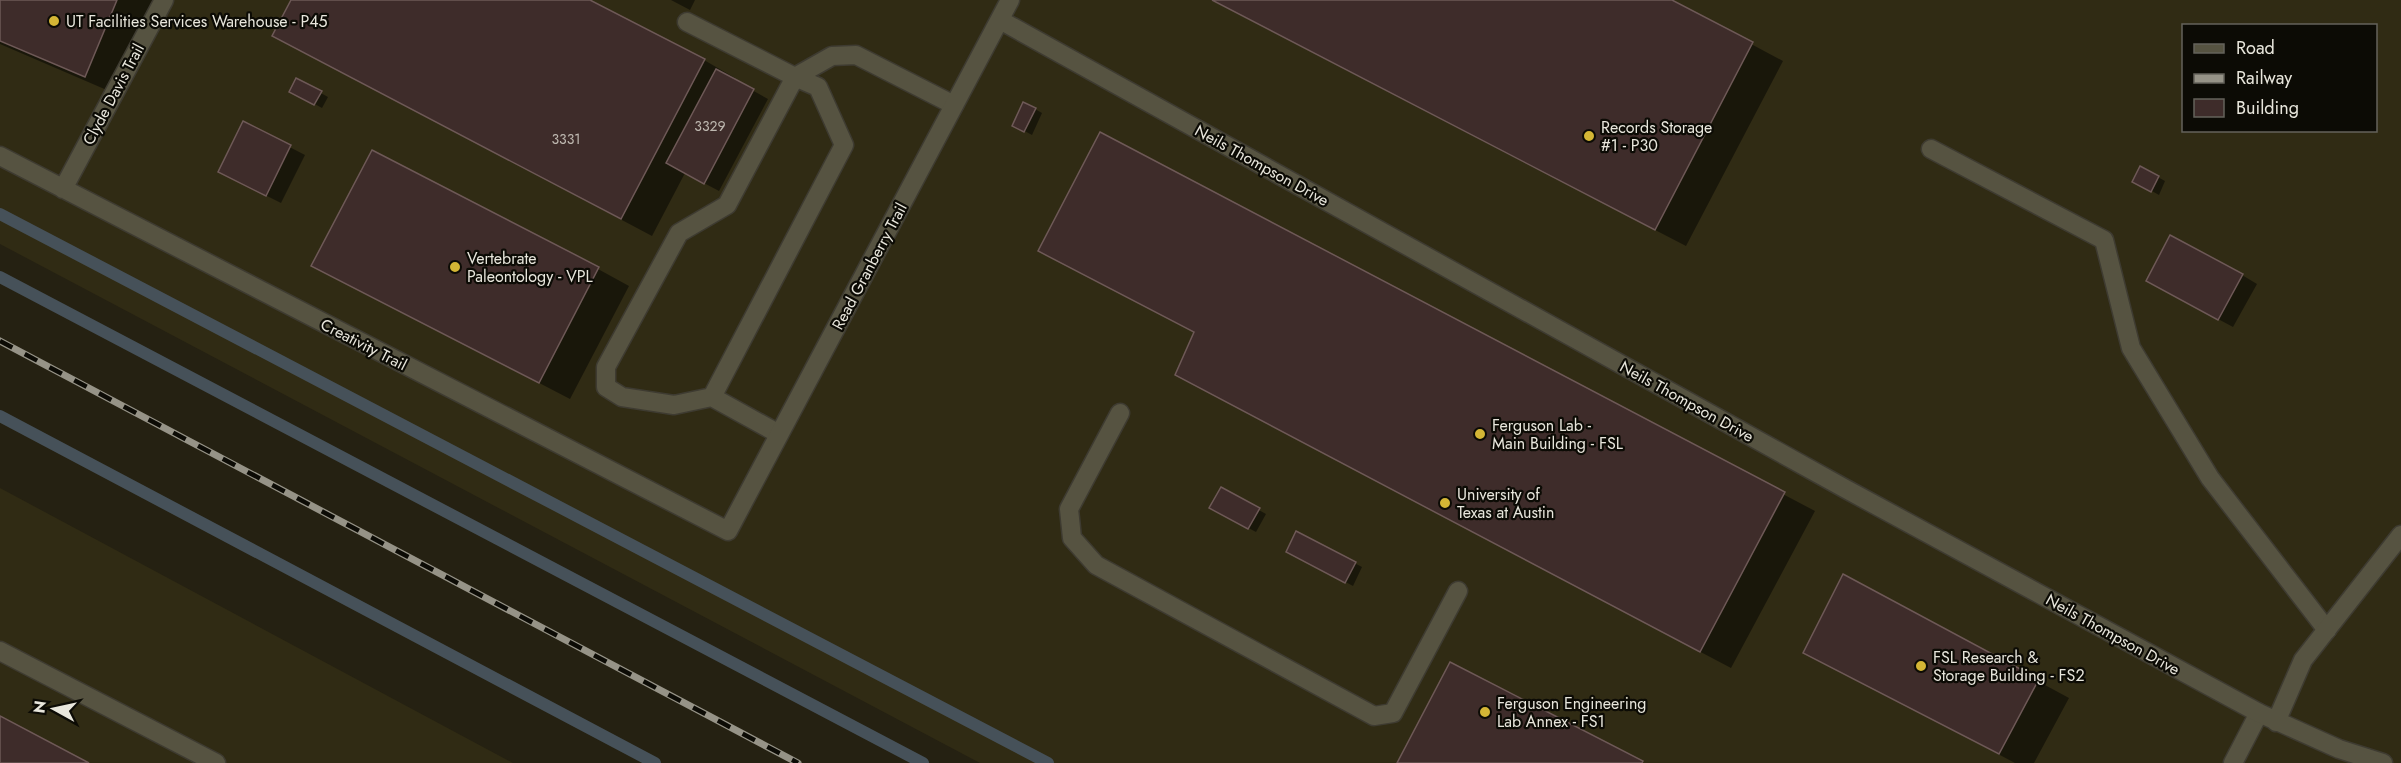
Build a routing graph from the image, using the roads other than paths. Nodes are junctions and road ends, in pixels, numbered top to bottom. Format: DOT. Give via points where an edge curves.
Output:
graph roads {
  1 [pos="164,0"];
  2 [pos="1010,0"];
  3 [pos="1000,20"];
  4 [pos="687,22"];
  5 [pos="795,77"];
  6 [pos="954,105"];
  7 [pos="1931,149"];
  8 [pos="0,156"];
  9 [pos="63,189"];
  10 [pos="712,397"];
  11 [pos="1120,413"];
  12 [pos="779,434"];
  13 [pos="728,531"];
  14 [pos="2401,535"];
  15 [pos="1458,591"];
  16 [pos="2327,630"];
  17 [pos="0,651"];
  18 [pos="2259,713"];
  19 [pos="2276,722"];
  20 [pos="216,763"];
  21 [pos="2233,763"];
  22 [pos="2383,763"];
  1 -- 9 [label="street, Clyde Davis Trail"];
  2 -- 3 [label="street, Read Granberry Trail"];
  3 -- 6 [label="street, Read Granberry Trail"];
  3 -- 18 [label="street, Neils Thompson Drive"];
  4 -- 5 [label="street"];
  5 -- 6 [label="street" via="832,56 856,55"];
  5 -- 10 [label="street" via="818,87 844,145"];
  5 -- 10 [label="street" via="727,205 680,233 606,367 606,387 622,397 674,405"];
  6 -- 12 [label="street, Read Granberry Trail"];
  7 -- 16 [label="street" via="2104,240 2131,348 2210,478"];
  8 -- 9 [label="street, Creativity Trail"];
  9 -- 13 [label="street, Creativity Trail"];
  10 -- 12 [label="street"];
  11 -- 15 [label="street" via="1070,509 1072,538 1096,565 1374,716 1393,713"];
  12 -- 13 [label="street, Read Granberry Trail"];
  14 -- 16 [label="street"];
  16 -- 19 [label="street" via="2303,660"];
  17 -- 20 [label="street"];
  18 -- 19 [label="street, Neils Thompson Drive"];
  18 -- 21 [label="street"];
  19 -- 22 [label="street, Neils Thompson Drive"];
}
